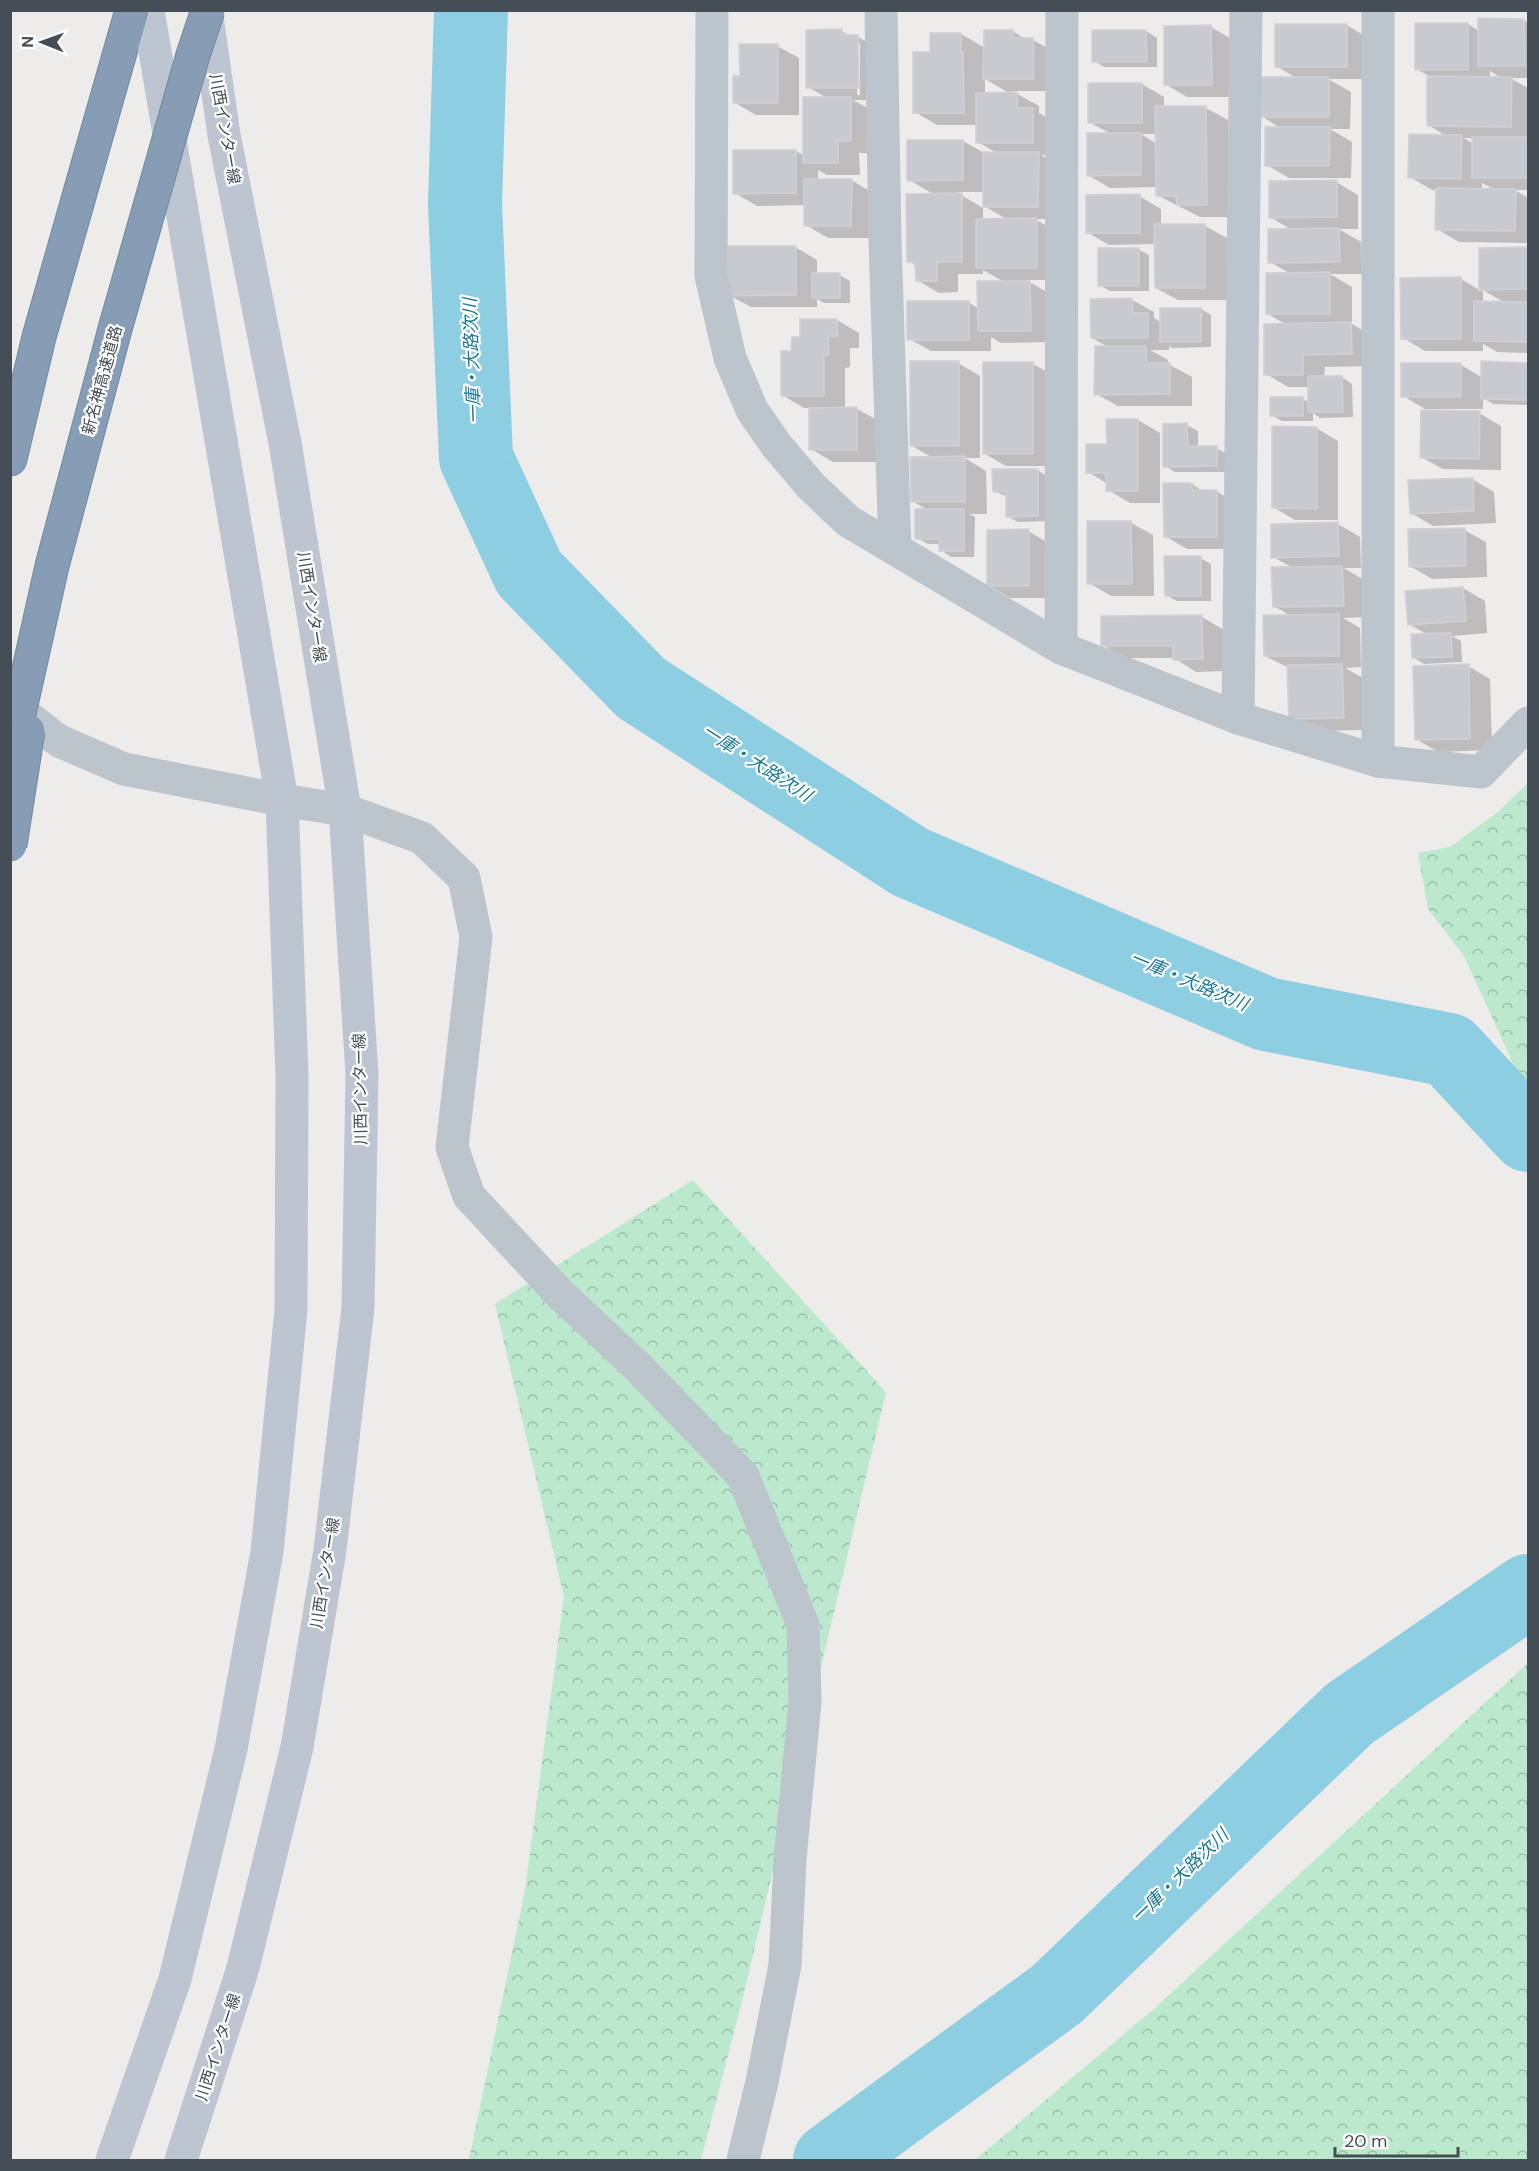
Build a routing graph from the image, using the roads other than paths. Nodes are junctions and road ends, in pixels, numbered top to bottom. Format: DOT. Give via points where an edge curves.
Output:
graph roads {
  1 [pos="132,10"];
  2 [pos="148,10"];
  3 [pos="207,10"];
  4 [pos="712,10"];
  5 [pos="881,10"];
  6 [pos="1062,10"];
  7 [pos="1246,10"];
  8 [pos="1378,10"];
  9 [pos="10,459"];
  10 [pos="896,549"];
  11 [pos="52,566"];
  12 [pos="1061,648"];
  13 [pos="10,703"];
  14 [pos="1238,718"];
  15 [pos="1528,723"];
  16 [pos="10,754"];
  17 [pos="1378,761"];
  18 [pos="282,800"];
  19 [pos="345,810"];
  20 [pos="10,845"];
  21 [pos="112,2160"];
  22 [pos="181,2160"];
  23 [pos="743,2160"];
  1 -- 9 [label="highway" via="39,337"];
  2 -- 18 [label="main road"];
  3 -- 11 [label="highway, 新名神高速道路, bridge"];
  3 -- 19 [label="main road, 川西インター線" via="224,135 285,443"];
  4 -- 10 [label="street" via="711,276 730,358 752,410 811,486 848,521"];
  5 -- 10 [label="street"];
  6 -- 12 [label="street"];
  7 -- 14 [label="street"];
  8 -- 17 [label="street"];
  10 -- 12 [label="street"];
  11 -- 16 [label="highway, 新名神高速道路, bridge"];
  11 -- 20 [label="highway, bridge"];
  12 -- 14 [label="street"];
  13 -- 18 [label="street" via="59,741 124,769"];
  14 -- 17 [label="street"];
  15 -- 17 [label="street" via="1481,772"];
  18 -- 19 [label="street"];
  18 -- 21 [label="main road" via="292,1075 291,1310 267,1552 231,1749 175,1979"];
  19 -- 22 [label="main road, 川西インター線" via="362,1074 358,1308 330,1550 297,1748 243,1968"];
  19 -- 23 [label="street" via="422,838 464,878 476,938 452,1146 469,1196 560,1294 637,1366 743,1476 803,1625 805,1702 790,1859 785,1965"];
}
